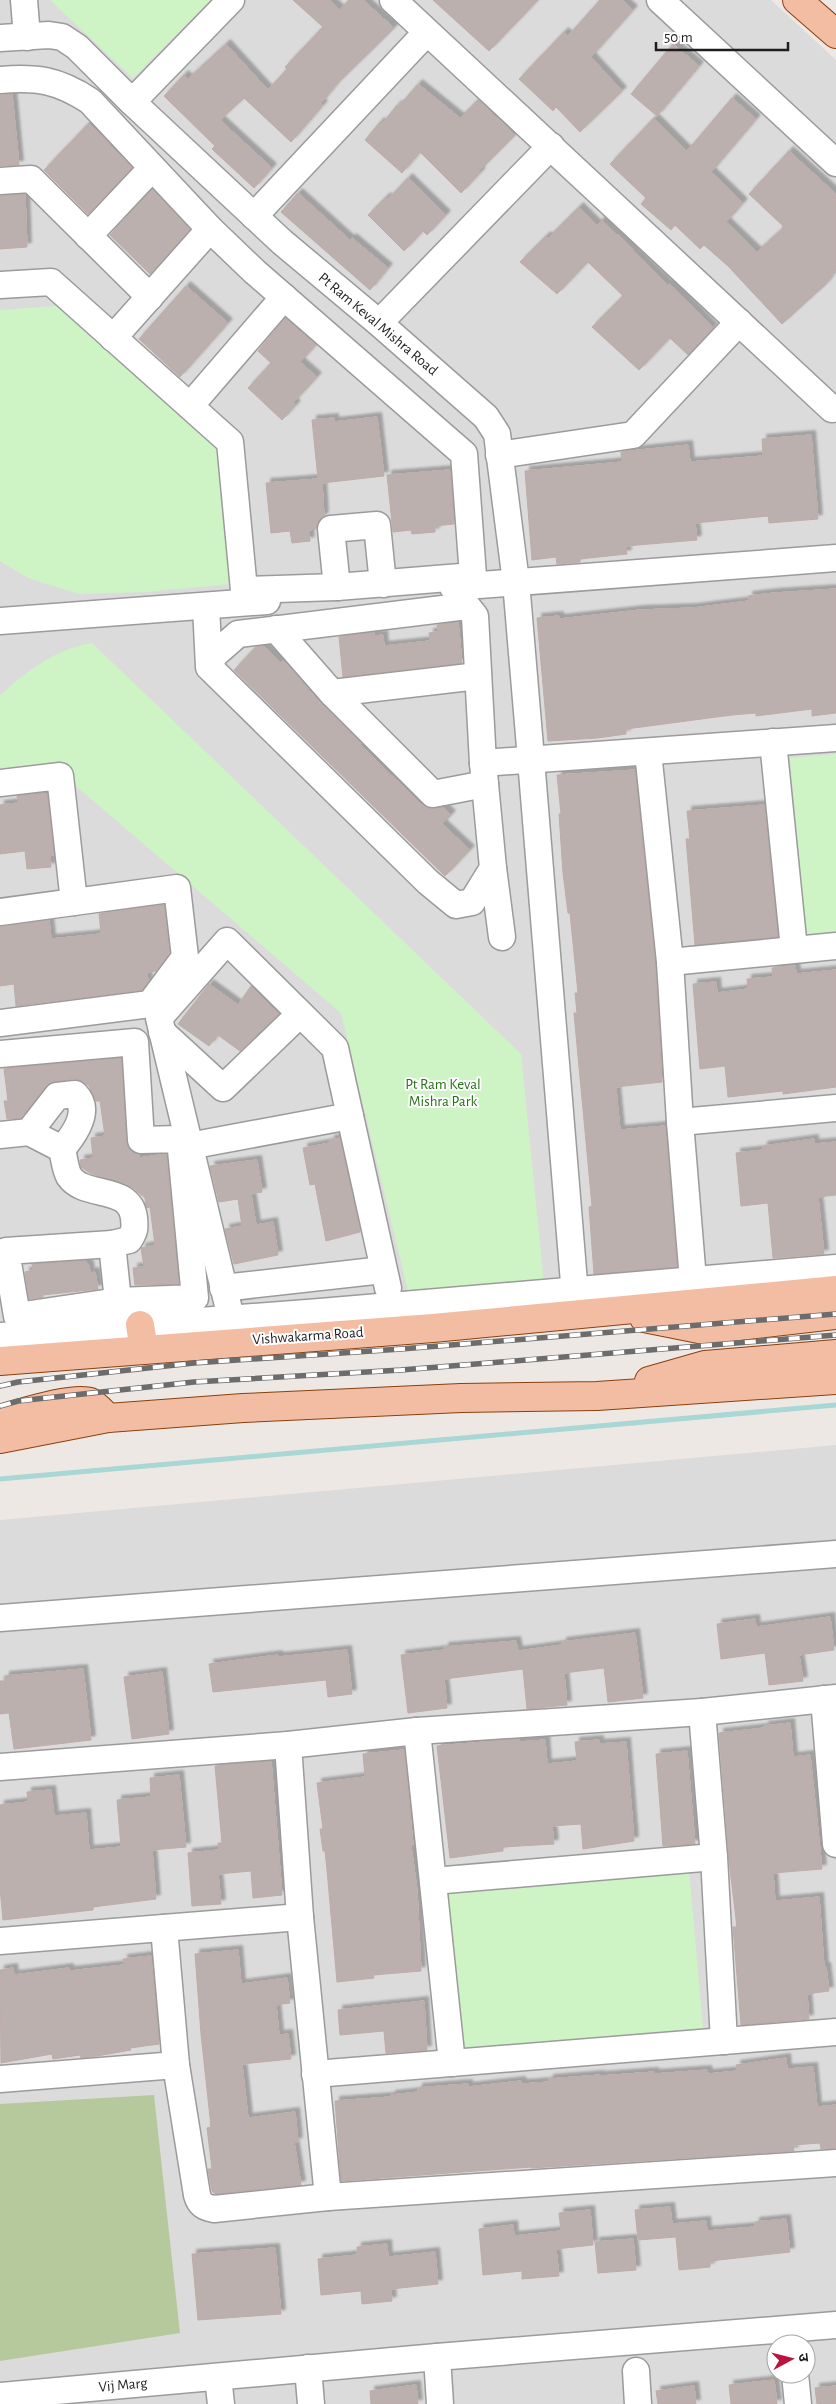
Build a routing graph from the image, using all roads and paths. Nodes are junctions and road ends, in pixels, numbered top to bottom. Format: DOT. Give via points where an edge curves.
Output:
graph roads {
  1 [pos="24,0"];
  2 [pos="231,0"];
  3 [pos="393,0"];
  4 [pos="660,0"];
  5 [pos="797,0"];
  6 [pos="427,32"];
  7 [pos="836,34"];
  8 [pos="27,37"];
  9 [pos="0,38"];
  10 [pos="0,80"];
  11 [pos="132,102"];
  12 [pos="550,146"];
  13 [pos="836,163"];
  14 [pos="152,168"];
  15 [pos="0,181"];
  16 [pos="254,216"];
  17 [pos="210,229"];
  18 [pos="88,236"];
  19 [pos="282,242"];
  20 [pos="255,272"];
  21 [pos="0,285"];
  22 [pos="150,297"];
  23 [pos="284,297"];
  24 [pos="739,322"];
  25 [pos="379,323"];
  26 [pos="113,338"];
  27 [pos="190,406"];
  28 [pos="835,414"];
  29 [pos="499,455"];
  30 [pos="836,558"];
  31 [pos="516,582"];
  32 [pos="360,588"];
  33 [pos="206,606"];
  34 [pos="0,622"];
  35 [pos="276,629"];
  36 [pos="209,667"];
  37 [pos="478,676"];
  38 [pos="332,694"];
  39 [pos="836,738"];
  40 [pos="773,742"];
  41 [pos="648,752"];
  42 [pos="532,765"];
  43 [pos="484,773"];
  44 [pos="0,783"];
  45 [pos="493,868"];
  46 [pos="74,902"];
  47 [pos="0,912"];
  48 [pos="502,937"];
  49 [pos="836,946"];
  50 [pos="794,949"];
  51 [pos="670,962"];
  52 [pos="300,1014"];
  53 [pos="0,1023"];
  54 [pos="162,1032"];
  55 [pos="0,1054"];
  56 [pos="836,1108"];
  57 [pos="350,1116"];
  58 [pos="680,1122"];
  59 [pos="29,1132"];
  60 [pos="0,1135"];
  61 [pos="190,1146"];
  62 [pos="62,1149"];
  63 [pos="112,1244"];
  64 [pos="836,1268"];
  65 [pos="693,1280"];
  66 [pos="223,1288"];
  67 [pos="836,1290"];
  68 [pos="118,1301"];
  69 [pos="576,1302"];
  70 [pos="615,1312"];
  71 [pos="836,1315"];
  72 [pos="231,1318"];
  73 [pos="134,1334"];
  74 [pos="0,1336"];
  75 [pos="836,1354"];
  76 [pos="0,1361"];
  77 [pos="836,1380"];
  78 [pos="597,1396"];
  79 [pos="108,1418"];
  80 [pos="0,1419"];
  81 [pos="0,1439"];
  82 [pos="836,1554"];
  83 [pos="0,1618"];
  84 [pos="830,1699"];
  85 [pos="702,1712"];
  86 [pos="417,1731"];
  87 [pos="288,1745"];
  88 [pos="0,1767"];
  89 [pos="836,1844"];
  90 [pos="714,1856"];
  91 [pos="433,1881"];
  92 [pos="300,1917"];
  93 [pos="164,1928"];
  94 [pos="0,1941"];
  95 [pos="836,2032"];
  96 [pos="724,2041"];
  97 [pos="452,2063"];
  98 [pos="176,2065"];
  99 [pos="315,2074"];
  100 [pos="0,2079"];
  101 [pos="836,2163"];
  102 [pos="328,2197"];
  103 [pos="836,2325"];
  104 [pos="801,2334"];
  105 [pos="766,2338"];
  106 [pos="437,2357"];
  107 [pos="308,2368"];
  108 [pos="636,2371"];
  109 [pos="218,2377"];
  110 [pos="797,2384"];
  111 [pos="0,2396"];
  112 [pos="221,2404"];
  113 [pos="311,2404"];
  114 [pos="440,2404"];
  115 [pos="638,2404"];
  116 [pos="798,2404"];
  1 -- 8 [label="street"];
  2 -- 11 [label="street"];
  3 -- 6 [label="street"];
  4 -- 13 [label="street"];
  5 -- 7 [label="main road"];
  6 -- 12 [label="street"];
  6 -- 16 [label="street"];
  8 -- 9 [label="street, Pt Ram Keval Mishra Road"];
  8 -- 11 [label="street, Pt Ram Keval Mishra Road" via="62,37 77,47"];
  10 -- 14 [label="street" via="44,80 69,87 90,102"];
  11 -- 16 [label="street, Pt Ram Keval Mishra Road"];
  12 -- 24 [label="street"];
  12 -- 25 [label="street"];
  14 -- 17 [label="street"];
  14 -- 18 [label="street"];
  15 -- 18 [label="street" via="31,179"];
  16 -- 19 [label="street, Pt Ram Keval Mishra Road"];
  17 -- 20 [label="street"];
  17 -- 22 [label="street"];
  18 -- 22 [label="street"];
  19 -- 20 [label="street"];
  19 -- 25 [label="street, Pt Ram Keval Mishra Road"];
  20 -- 23 [label="street"];
  21 -- 26 [label="street" via="51,282"];
  22 -- 26 [label="street"];
  23 -- 27 [label="street"];
  23 -- 32 [label="street" via="464,454 472,576"];
  24 -- 28 [label="street"];
  24 -- 29 [label="street" via="633,435"];
  25 -- 29 [label="street, Pt Ram Keval Mishra Road" via="486,417 497,434"];
  26 -- 27 [label="street"];
  27 -- 32 [label="street" via="230,442 244,590"];
  29 -- 31 [label="street, Pt Ram Keval Mishra Road"];
  30 -- 31 [label="street"];
  31 -- 32 [label="street"];
  31 -- 42 [label="street, Pt Ram Keval Mishra Road"];
  32 -- 33 [label="street"];
  33 -- 34 [label="street"];
  33 -- 36 [label="street"];
  35 -- 36 [label="street" via="238,634 214,655"];
  35 -- 37 [label="street" via="467,606 476,616"];
  35 -- 38 [label="street"];
  36 -- 45 [label="street" via="428,882 456,905 472,902"];
  37 -- 38 [label="street"];
  37 -- 43 [label="street"];
  38 -- 43 [label="street" via="433,794"];
  39 -- 40 [label="street"];
  40 -- 41 [label="street"];
  40 -- 50 [label="street"];
  41 -- 42 [label="street"];
  41 -- 51 [label="street"];
  42 -- 43 [label="street"];
  42 -- 69 [label="street, Pt Ram Keval Mishra Road"];
  43 -- 45 [label="street"];
  44 -- 46 [label="street" via="60,776"];
  45 -- 48 [label="street"];
  46 -- 47 [label="street"];
  46 -- 53 [label="street" via="177,888 185,957 150,1004"];
  49 -- 50 [label="street"];
  50 -- 51 [label="street"];
  51 -- 58 [label="street"];
  52 -- 54 [label="street" via="223,1088"];
  52 -- 54 [label="street" via="227,941 159,1018"];
  52 -- 57 [label="street" via="335,1048"];
  54 -- 61 [label="street"];
  55 -- 68 [label="street" via="135,1042 141,1140 180,1139 195,1298"];
  56 -- 58 [label="street"];
  57 -- 61 [label="street"];
  57 -- 66 [label="street" via="385,1279"];
  58 -- 65 [label="street"];
  59 -- 60 [label="street"];
  59 -- 62 [label="street"];
  59 -- 62 [label="street" via="57,1096 75,1094 81,1103 82,1116"];
  61 -- 66 [label="street"];
  62 -- 63 [label="street" via="70,1176 83,1187 122,1198 133,1210 135,1230 129,1240"];
  63 -- 68 [label="street"];
  63 -- 68 [label="street" via="6,1250 17,1316"];
  64 -- 65 [label="street"];
  65 -- 69 [label="street"];
  66 -- 72 [label="street"];
  67 -- 70 [label="main road"];
  68 -- 73 [label="street"];
  69 -- 70 [label="main road, Vishwakarma Road"];
  69 -- 72 [label="street"];
  69 -- 73 [label="main road, Vishwakarma Road" via="249,1340"];
  70 -- 71 [label="main road" via="704,1330"];
  72 -- 73 [label="street"];
  73 -- 74 [label="street"];
  73 -- 76 [label="main road, Vishwakarma Road"];
  75 -- 78 [label="main road" via="705,1365"];
  77 -- 78 [label="main road"];
  78 -- 79 [label="main road" via="451,1398"];
  79 -- 80 [label="main road" via="90,1402 79,1401"];
  79 -- 81 [label="main road"];
  82 -- 83 [label="street"];
  84 -- 85 [label="street"];
  84 -- 89 [label="street"];
  85 -- 86 [label="street"];
  85 -- 90 [label="street"];
  86 -- 87 [label="street"];
  86 -- 91 [label="street"];
  87 -- 88 [label="street"];
  87 -- 92 [label="street"];
  90 -- 91 [label="street"];
  90 -- 96 [label="street"];
  91 -- 97 [label="street"];
  92 -- 93 [label="street"];
  92 -- 99 [label="street"];
  93 -- 94 [label="street"];
  93 -- 98 [label="street"];
  95 -- 96 [label="street"];
  96 -- 97 [label="street"];
  97 -- 99 [label="street"];
  98 -- 100 [label="street"];
  98 -- 102 [label="street" via="197,2195 204,2208"];
  99 -- 102 [label="street"];
  101 -- 102 [label="street"];
  103 -- 104 [label="street, Vij Marg"];
  105 -- 106 [label="street, Vij Marg"];
  106 -- 107 [label="street, Vij Marg"];
  106 -- 114 [label="street"];
  107 -- 109 [label="street, Vij Marg"];
  107 -- 113 [label="street"];
  108 -- 115 [label="street"];
  109 -- 111 [label="street, Vij Marg"];
  109 -- 112 [label="street"];
  110 -- 116 [label="street"];
}
